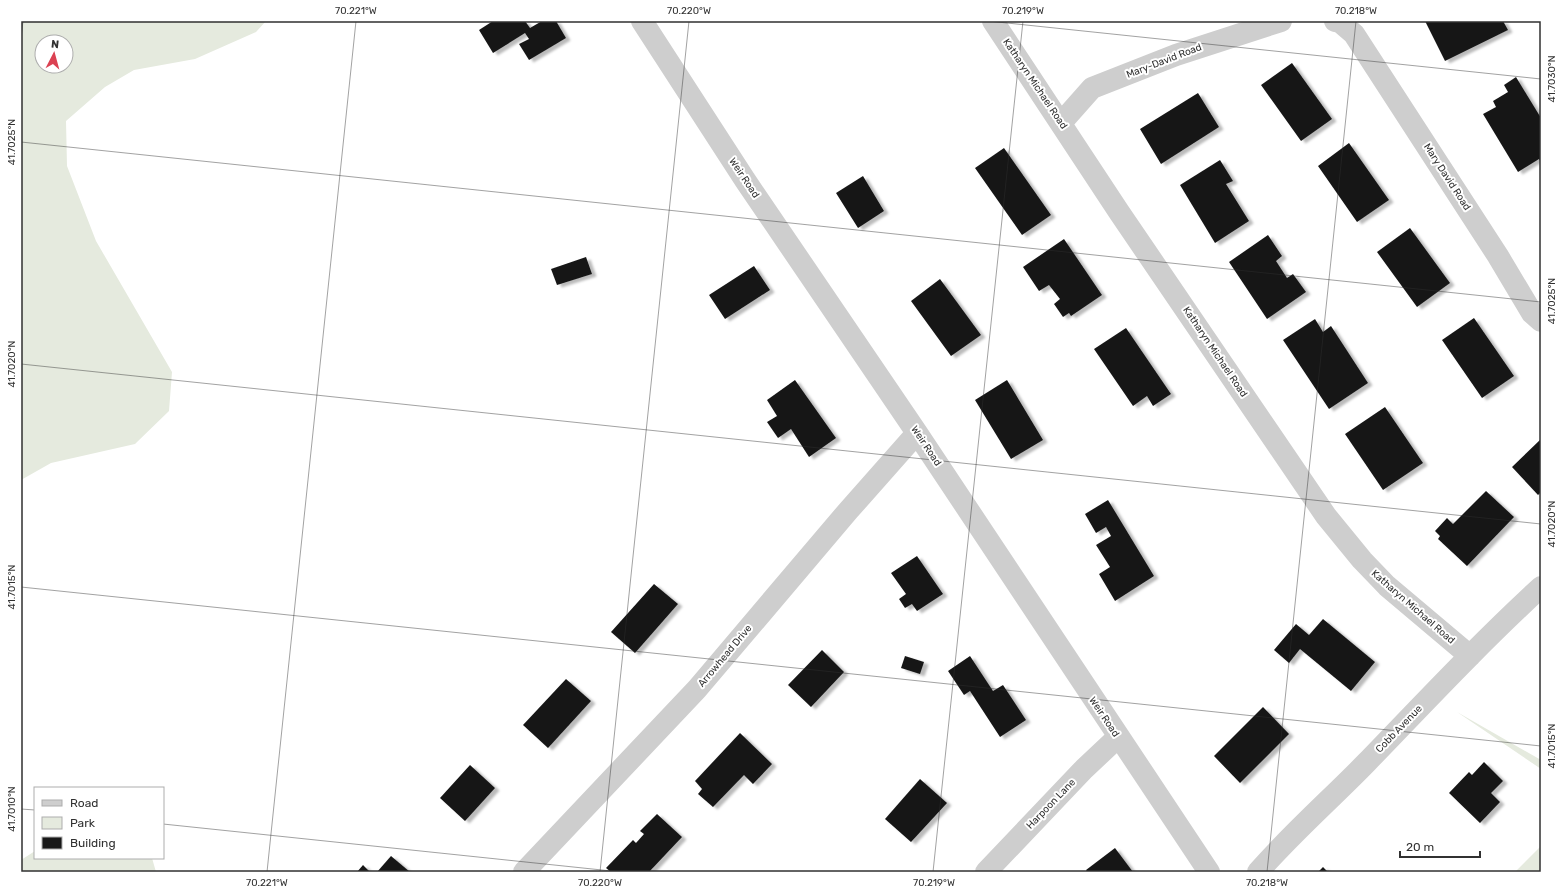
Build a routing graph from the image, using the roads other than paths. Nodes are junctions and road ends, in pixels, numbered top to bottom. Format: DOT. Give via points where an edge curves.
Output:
graph roads {
  1 [pos="642,21"];
  2 [pos="993,21"];
  3 [pos="1281,21"];
  4 [pos="1335,21"];
  5 [pos="1061,123"];
  6 [pos="1541,321"];
  7 [pos="917,433"];
  8 [pos="1541,588"];
  9 [pos="1470,656"];
  10 [pos="1118,737"];
  11 [pos="524,872"];
  12 [pos="986,872"];
  13 [pos="1209,872"];
  14 [pos="1258,872"];
  1 -- 7 [label="street, Weir Road" via="745,180"];
  2 -- 5 [label="street, Katharyn Michael Road"];
  3 -- 5 [label="street, Mary-David Road" via="1176,55 1092,88"];
  4 -- 6 [label="street, Mary David Road" via="1354,34 1532,313"];
  5 -- 9 [label="street, Katharyn Michael Road" via="1326,516 1387,586"];
  7 -- 10 [label="street, Weir Road"];
  7 -- 11 [label="street, Arrowhead Drive" via="697,689"];
  8 -- 9 [label="street, Cobb Avenue"];
  9 -- 14 [label="street, Cobb Avenue"];
  10 -- 12 [label="street, Harpoon Lane"];
  10 -- 13 [label="street, Weir Road"];
}
